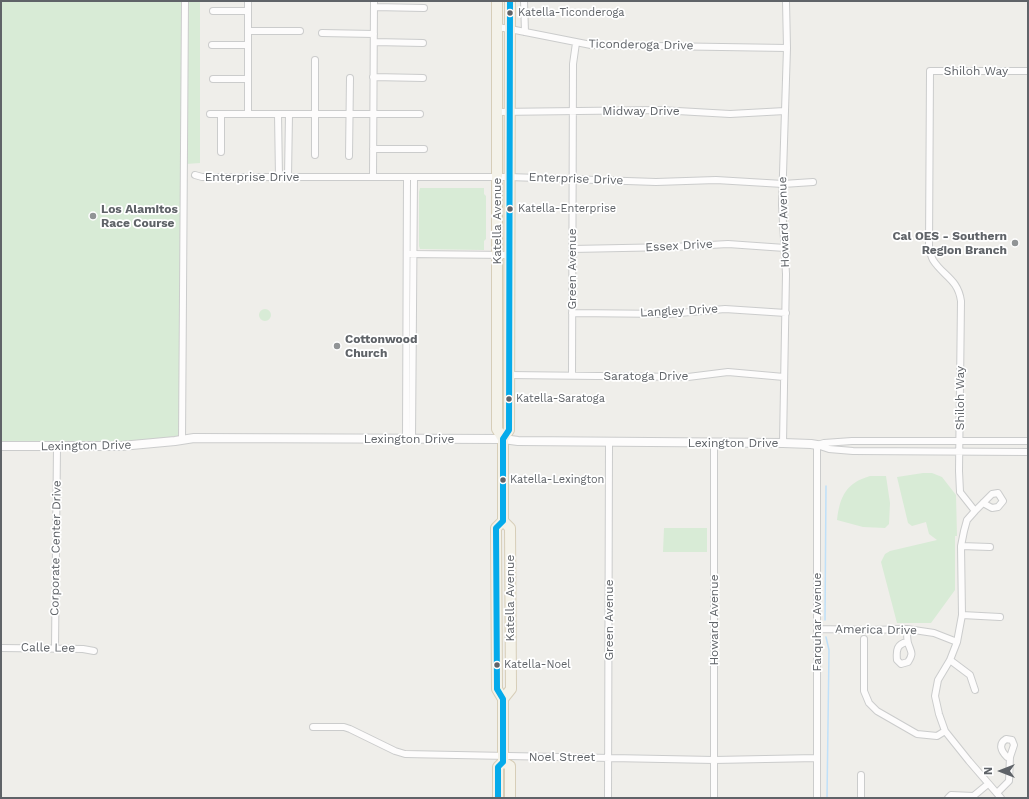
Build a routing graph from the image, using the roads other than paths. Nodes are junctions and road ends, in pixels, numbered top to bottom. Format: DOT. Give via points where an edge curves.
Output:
graph roads {
  1 [pos="185,1"];
  2 [pos="248,1"];
  3 [pos="497,1"];
  4 [pos="510,1"];
  5 [pos="524,1"];
  6 [pos="786,1"];
  7 [pos="374,4"];
  8 [pos="424,8"];
  9 [pos="213,11"];
  10 [pos="248,11"];
  11 [pos="497,27"];
  12 [pos="510,29"];
  13 [pos="248,31"];
  14 [pos="300,31"];
  15 [pos="525,32"];
  16 [pos="322,33"];
  17 [pos="374,34"];
  18 [pos="374,42"];
  19 [pos="423,43"];
  20 [pos="576,43"];
  21 [pos="212,45"];
  22 [pos="248,45"];
  23 [pos="787,48"];
  24 [pos="315,60"];
  25 [pos="1028,71"];
  26 [pos="350,78"];
  27 [pos="373,78"];
  28 [pos="423,78"];
  29 [pos="213,79"];
  30 [pos="248,79"];
  31 [pos="509,111"];
  32 [pos="785,111"];
  33 [pos="497,112"];
  34 [pos="573,112"];
  35 [pos="210,114"];
  36 [pos="221,114"];
  37 [pos="248,114"];
  38 [pos="278,114"];
  39 [pos="288,114"];
  40 [pos="316,114"];
  41 [pos="349,114"];
  42 [pos="372,114"];
  43 [pos="420,114"];
  44 [pos="372,149"];
  45 [pos="424,149"];
  46 [pos="221,152"];
  47 [pos="315,155"];
  48 [pos="349,156"];
  49 [pos="195,175"];
  50 [pos="279,177"];
  51 [pos="288,177"];
  52 [pos="373,177"];
  53 [pos="497,177"];
  54 [pos="509,177"];
  55 [pos="407,178"];
  56 [pos="414,178"];
  57 [pos="573,179"];
  58 [pos="813,182"];
  59 [pos="782,184"];
  60 [pos="785,248"];
  61 [pos="572,249"];
  62 [pos="410,254"];
  63 [pos="497,255"];
  64 [pos="509,255"];
  65 [pos="572,313"];
  66 [pos="786,313"];
  67 [pos="508,374"];
  68 [pos="572,375"];
  69 [pos="784,376"];
  70 [pos="409,439"];
  71 [pos="503,439"];
  72 [pos="182,440"];
  73 [pos="960,441"];
  74 [pos="1028,441"];
  75 [pos="609,442"];
  76 [pos="714,443"];
  77 [pos="783,443"];
  78 [pos="817,445"];
  79 [pos="1,446"];
  80 [pos="57,447"];
  81 [pos="960,451"];
  82 [pos="1028,452"];
  83 [pos="983,504"];
  84 [pos="975,511"];
  85 [pos="503,520"];
  86 [pos="961,546"];
  87 [pos="990,547"];
  88 [pos="962,615"];
  89 [pos="1000,617"];
  90 [pos="817,629"];
  91 [pos="908,629"];
  92 [pos="864,639"];
  93 [pos="908,642"];
  94 [pos="957,642"];
  95 [pos="1,648"];
  96 [pos="55,648"];
  97 [pos="94,651"];
  98 [pos="950,660"];
  99 [pos="975,690"];
  100 [pos="503,699"];
  101 [pos="313,727"];
  102 [pos="945,731"];
  103 [pos="608,757"];
  104 [pos="1010,757"];
  105 [pos="817,758"];
  106 [pos="503,759"];
  107 [pos="714,760"];
  108 [pos="861,775"];
  109 [pos="988,784"];
  110 [pos="999,796"];
  111 [pos="973,797"];
  112 [pos="498,798"];
  113 [pos="510,798"];
  114 [pos="608,798"];
  115 [pos="714,798"];
  116 [pos="817,798"];
  117 [pos="861,798"];
  118 [pos="948,798"];
  1 -- 72 [label="street"];
  2 -- 10 [label="street"];
  3 -- 11 [label="main road, Katella Avenue"];
  4 -- 12 [label="main road, Katella Avenue"];
  5 -- 15 [label="street"];
  6 -- 23 [label="street, Howard Avenue"];
  7 -- 8 [label="street"];
  7 -- 17 [label="street"];
  9 -- 10 [label="street"];
  10 -- 13 [label="street"];
  11 -- 12 [label="street, Ticonderoga Drive"];
  11 -- 33 [label="main road, Katella Avenue"];
  12 -- 15 [label="street, Ticonderoga Drive"];
  12 -- 31 [label="main road, Katella Avenue"];
  13 -- 14 [label="street"];
  13 -- 22 [label="street"];
  15 -- 20 [label="street, Ticonderoga Drive"];
  16 -- 17 [label="street"];
  17 -- 18 [label="street"];
  18 -- 19 [label="street"];
  18 -- 27 [label="street"];
  20 -- 23 [label="street, Ticonderoga Drive"];
  20 -- 34 [label="street, Green Avenue" via="573,64"];
  21 -- 22 [label="street"];
  22 -- 30 [label="street"];
  23 -- 32 [label="street, Howard Avenue"];
  24 -- 40 [label="street"];
  25 -- 73 [label="street, Shiloh Way" via="930,71 929,247 936,264 958,287 960,293"];
  26 -- 41 [label="street"];
  27 -- 28 [label="street"];
  27 -- 42 [label="street"];
  29 -- 30 [label="street"];
  30 -- 37 [label="street"];
  31 -- 33 [label="street, Midway Drive"];
  31 -- 34 [label="street, Midway Drive"];
  31 -- 54 [label="main road, Katella Avenue"];
  32 -- 34 [label="street, Midway Drive" via="730,114 660,110"];
  32 -- 59 [label="street, Howard Avenue"];
  33 -- 53 [label="main road, Katella Avenue"];
  34 -- 57 [label="street, Green Avenue"];
  35 -- 36 [label="street"];
  36 -- 37 [label="street"];
  36 -- 46 [label="street"];
  37 -- 38 [label="street"];
  38 -- 39 [label="street"];
  38 -- 50 [label="street"];
  39 -- 40 [label="street"];
  39 -- 51 [label="street"];
  40 -- 41 [label="street"];
  40 -- 47 [label="street"];
  41 -- 42 [label="street"];
  41 -- 48 [label="street"];
  42 -- 43 [label="street"];
  42 -- 44 [label="street"];
  44 -- 45 [label="street"];
  44 -- 52 [label="street"];
  49 -- 50 [label="street, Enterprise Drive"];
  50 -- 51 [label="street, Enterprise Drive"];
  51 -- 52 [label="street, Enterprise Drive"];
  52 -- 55 [label="street, Enterprise Drive"];
  53 -- 54 [label="street, Enterprise Drive"];
  53 -- 56 [label="street, Enterprise Drive"];
  53 -- 63 [label="main road, Katella Avenue"];
  54 -- 57 [label="street, Enterprise Drive"];
  54 -- 64 [label="main road, Katella Avenue"];
  55 -- 56 [label="street, Enterprise Drive"];
  55 -- 62 [label="street"];
  56 -- 62 [label="street"];
  57 -- 59 [label="street, Enterprise Drive" via="656,182 716,180"];
  57 -- 61 [label="street, Green Avenue"];
  58 -- 59 [label="street, Enterprise Drive"];
  59 -- 60 [label="street, Howard Avenue"];
  60 -- 61 [label="street, Essex Drive" via="728,244"];
  60 -- 66 [label="street, Howard Avenue"];
  61 -- 65 [label="street, Green Avenue"];
  62 -- 63 [label="street"];
  62 -- 70 [label="street"];
  63 -- 64 [label="street"];
  63 -- 71 [label="main road, Katella Avenue" via="497,429"];
  64 -- 67 [label="main road, Katella Avenue"];
  65 -- 66 [label="street, Langley Drive" via="668,314 725,309"];
  65 -- 68 [label="street, Green Avenue"];
  66 -- 69 [label="street, Howard Avenue"];
  67 -- 68 [label="street, Saratoga Drive"];
  67 -- 71 [label="main road, Katella Avenue" via="509,430"];
  68 -- 69 [label="street, Saratoga Drive" via="688,377 728,372"];
  69 -- 77 [label="street, Howard Avenue"];
  70 -- 71 [label="street, Lexington Drive"];
  70 -- 72 [label="street, Lexington Drive"];
  71 -- 75 [label="street, Lexington Drive"];
  71 -- 85 [label="main road, Katella Avenue"];
  72 -- 80 [label="street, Lexington Drive" via="121,446"];
  73 -- 74 [label="street, Lexington Drive"];
  73 -- 78 [label="street, Lexington Drive" via="852,441"];
  73 -- 81 [label="street, Shiloh Way"];
  75 -- 76 [label="street, Lexington Drive"];
  75 -- 103 [label="street, Green Avenue"];
  76 -- 77 [label="street, Lexington Drive"];
  76 -- 107 [label="street, Howard Avenue"];
  77 -- 78 [label="street, Lexington Drive"];
  78 -- 81 [label="street, Lexington Drive" via="853,451"];
  78 -- 90 [label="street, Farquhar Avenue"];
  79 -- 80 [label="street, Lexington Drive"];
  80 -- 96 [label="street, Corporate Center Drive"];
  81 -- 82 [label="street, Lexington Drive"];
  81 -- 84 [label="street, Shiloh Way" via="960,492"];
  83 -- 84 [label="street"];
  84 -- 86 [label="street" via="967,520"];
  85 -- 100 [label="main road, Katella Avenue" via="496,528 497,689"];
  85 -- 100 [label="main road, Katella Avenue" via="510,528 511,689"];
  86 -- 87 [label="street"];
  86 -- 88 [label="street"];
  88 -- 89 [label="street"];
  88 -- 94 [label="street"];
  90 -- 91 [label="street, America Drive"];
  90 -- 105 [label="street, Farquhar Avenue"];
  91 -- 93 [label="street"];
  91 -- 94 [label="street, America Drive" via="934,633"];
  92 -- 102 [label="street" via="864,691 869,703 877,711 918,734 937,736"];
  94 -- 98 [label="street"];
  95 -- 96 [label="street, Calle Lee"];
  96 -- 97 [label="street, Calle Lee"];
  98 -- 99 [label="street" via="970,674"];
  98 -- 102 [label="street" via="938,680 935,696"];
  100 -- 106 [label="main road, Katella Avenue"];
  101 -- 106 [label="street, Noel Street" via="344,727 405,754 478,755"];
  102 -- 109 [label="street"];
  103 -- 106 [label="street, Noel Street"];
  103 -- 107 [label="street, Noel Street"];
  103 -- 114 [label="street, Green Avenue"];
  104 -- 110 [label="street" via="1009,781"];
  105 -- 107 [label="street, Noel Street"];
  105 -- 116 [label="street, Farquhar Avenue"];
  106 -- 112 [label="main road, Katella Avenue" via="498,767"];
  106 -- 113 [label="main road, Katella Avenue" via="510,766"];
  107 -- 115 [label="street, Howard Avenue"];
  108 -- 117 [label="street"];
  109 -- 110 [label="street"];
  109 -- 111 [label="street"];
  111 -- 118 [label="street" via="951,795"];
}
